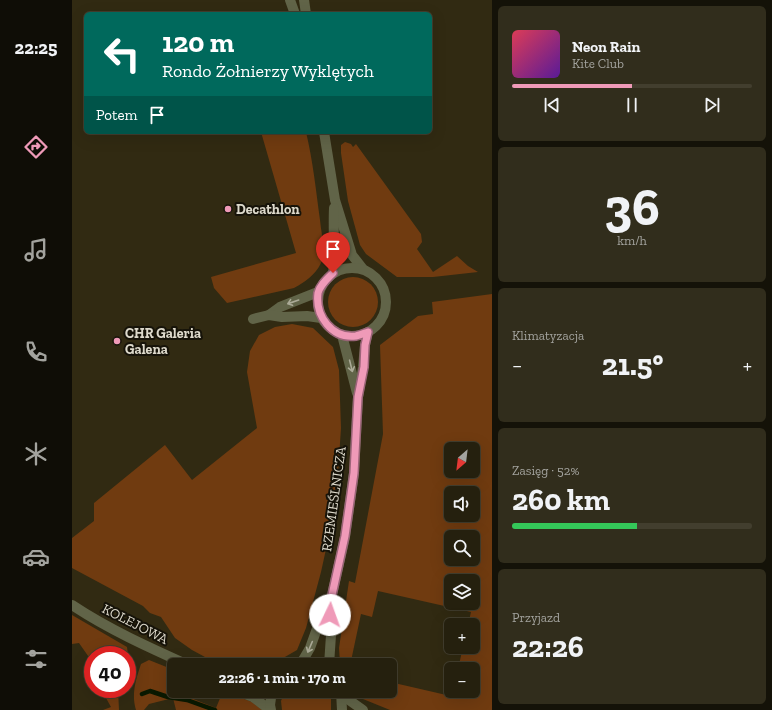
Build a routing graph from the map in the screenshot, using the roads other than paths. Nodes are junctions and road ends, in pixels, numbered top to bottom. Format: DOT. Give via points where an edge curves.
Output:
graph roads {
  1 [pos="290,0"];
  2 [pos="304,0"];
  3 [pos="294,12"];
  4 [pos="306,12"];
  5 [pos="324,134"];
  6 [pos="335,200"];
  7 [pos="363,269"];
  8 [pos="333,273"];
  9 [pos="318,292"];
  10 [pos="269,315"];
  11 [pos="321,318"];
  12 [pos="253,319"];
  13 [pos="368,332"];
  14 [pos="342,335"];
  15 [pos="358,397"];
  16 [pos="330,604"];
  17 [pos="72,605"];
  18 [pos="172,658"];
  19 [pos="304,658"];
  20 [pos="329,658"];
  21 [pos="254,698"];
  22 [pos="271,698"];
  23 [pos="341,698"];
  24 [pos="347,698"];
  25 [pos="270,710"];
  26 [pos="342,710"];
  27 [pos="363,710"];
  1 -- 3 [label="street"];
  2 -- 4 [label="street"];
  5 -- 6 [label="street"];
  6 -- 7 [label="street" via="352,255"];
  6 -- 8 [label="street"];
  7 -- 8 [label="street" via="348,267"];
  7 -- 13 [label="street" via="374,275 386,297 385,310 379,323"];
  8 -- 9 [label="street" via="324,281"];
  9 -- 10 [label="street, one-way" via="280,306"];
  9 -- 11 [label="street"];
  10 -- 11 [label="street"];
  10 -- 12 [label="street"];
  11 -- 14 [label="street" via="330,328"];
  13 -- 14 [label="street" via="356,336"];
  13 -- 15 [label="street, RZEMIEŚLNICZA"];
  14 -- 15 [label="street, RZEMIEŚLNICZA, one-way"];
  15 -- 16 [label="street, RZEMIEŚLNICZA" via="354,473 345,536"];
  16 -- 19 [label="street, RZEMIEŚLNICZA, one-way"];
  16 -- 20 [label="street, RZEMIEŚLNICZA"];
  17 -- 18 [label="street, KOLEJOWA" via="86,615"];
  21 -- 25 [label="street"];
  22 -- 25 [label="street"];
  23 -- 26 [label="street"];
  24 -- 27 [label="street"];
}
